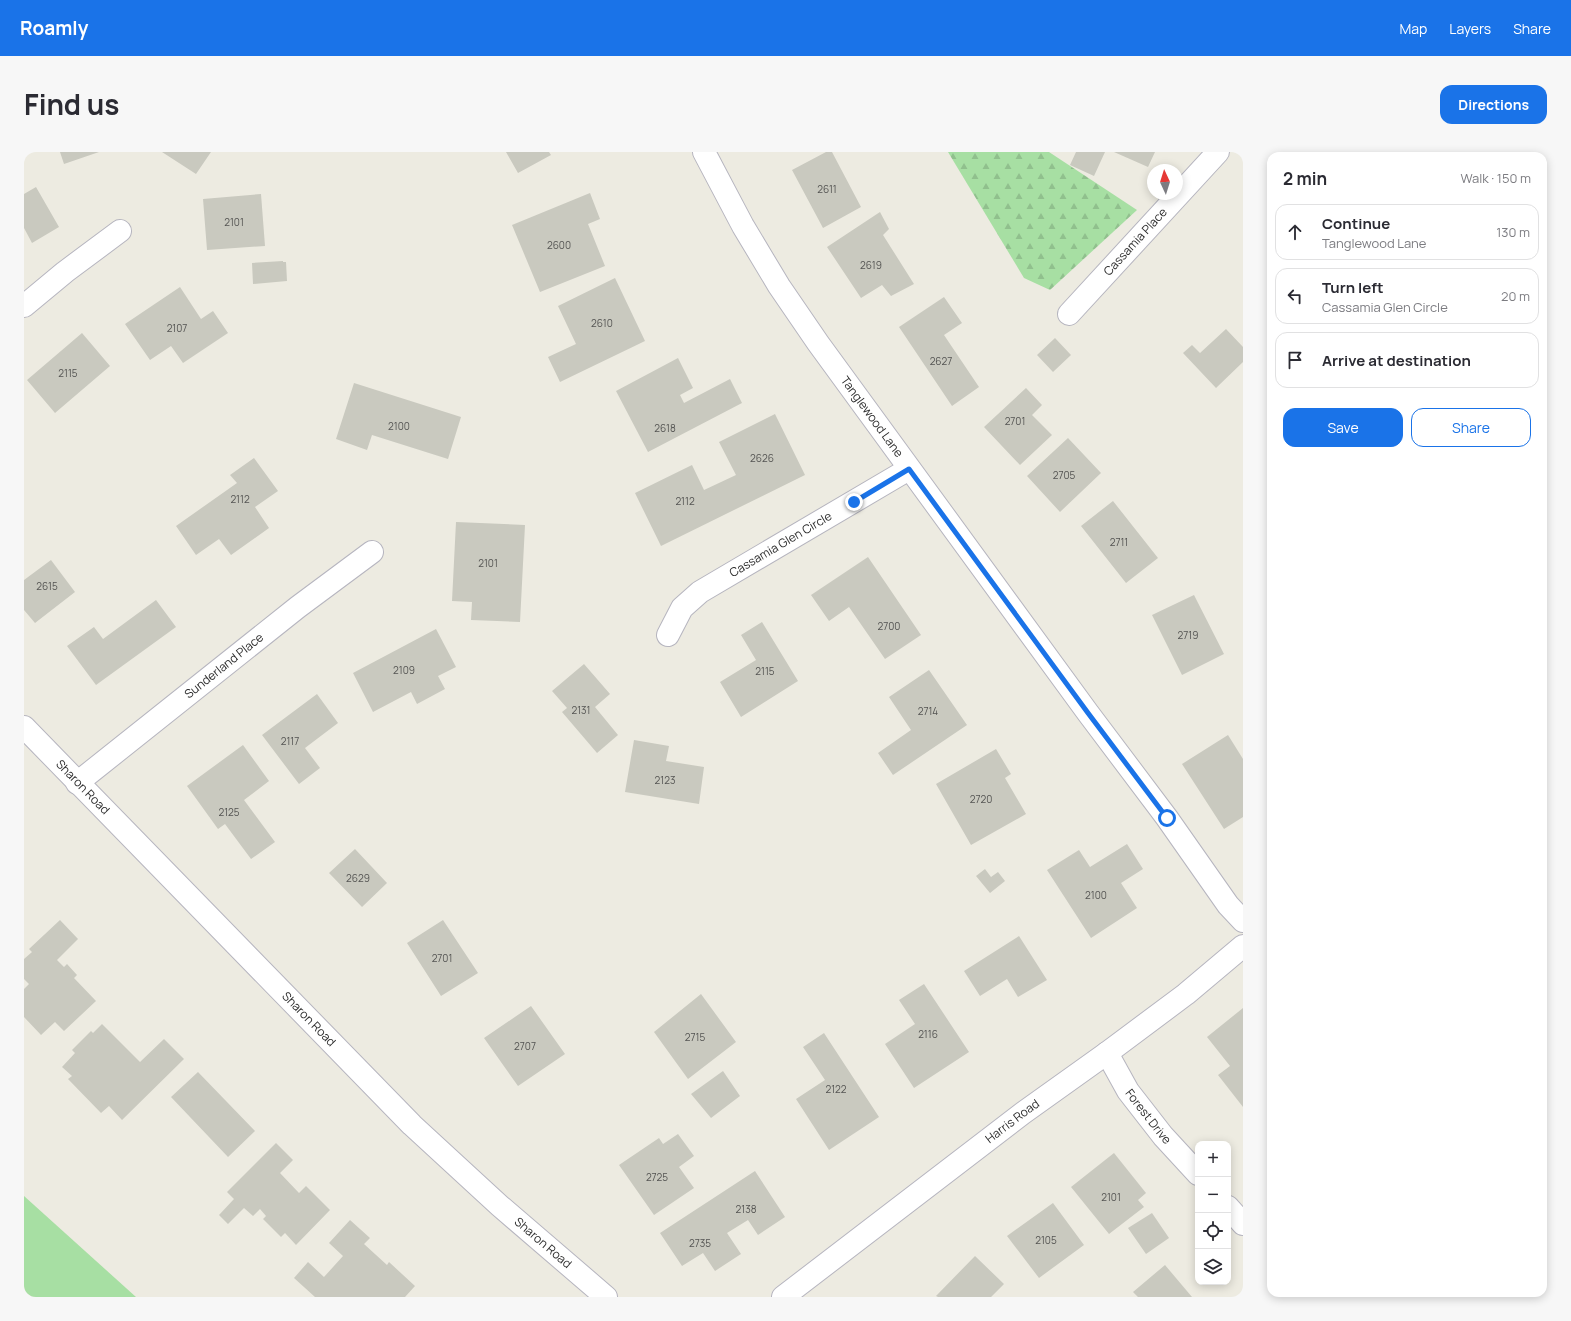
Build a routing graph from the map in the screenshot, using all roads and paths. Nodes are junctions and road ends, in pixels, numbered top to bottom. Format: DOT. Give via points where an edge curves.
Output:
graph roads {
  1 [pos="704,152"];
  2 [pos="1218,152"];
  3 [pos="120,231"];
  4 [pos="24,306"];
  5 [pos="1069,314"];
  6 [pos="909,469"];
  7 [pos="372,552"];
  8 [pos="668,635"];
  9 [pos="24,727"];
  10 [pos="77,783"];
  11 [pos="1243,921"];
  12 [pos="1243,946"];
  13 [pos="1107,1054"];
  14 [pos="1195,1171"];
  15 [pos="1231,1210"];
  16 [pos="1243,1224"];
  17 [pos="606,1297"];
  18 [pos="783,1297"];
  1 -- 6 [label="street, Tanglewood Lane" via="743,226 779,286"];
  2 -- 5 [label="street, Cassamia Place"];
  3 -- 4 [label="street"];
  6 -- 8 [label="street, Cassamia Glen Circle" via="700,592 682,608"];
  6 -- 11 [label="street, Tanglewood Lane" via="1173,826 1228,905"];
  7 -- 10 [label="street, Sunderland Place" via="298,607"];
  9 -- 10 [label="street, Sharon Road"];
  10 -- 17 [label="street, Sharon Road" via="412,1125 500,1206"];
  12 -- 13 [label="street, Harris Road" via="1186,994"];
  13 -- 14 [label="street, Forest Drive" via="1128,1091 1163,1136"];
  13 -- 18 [label="street, Harris Road" via="1023,1113"];
  15 -- 16 [label="street"];
}
